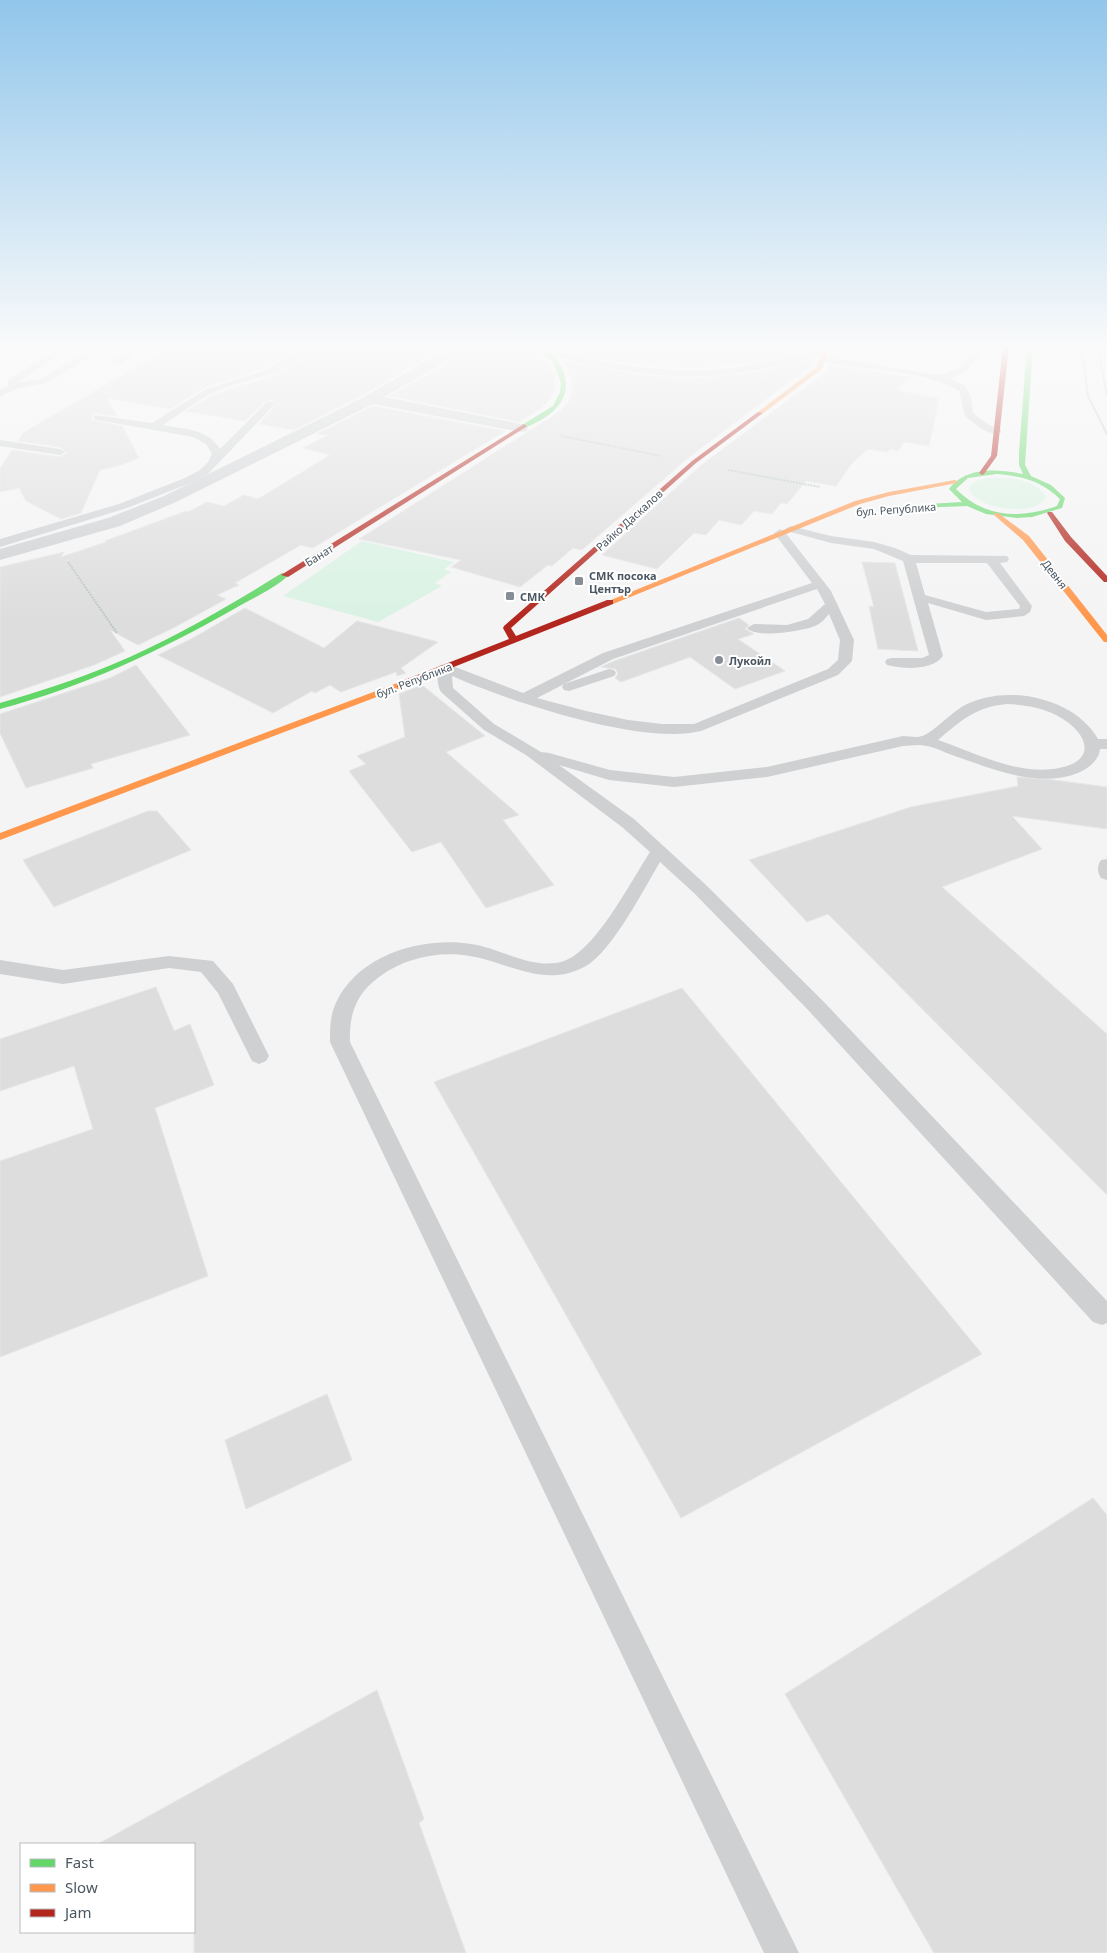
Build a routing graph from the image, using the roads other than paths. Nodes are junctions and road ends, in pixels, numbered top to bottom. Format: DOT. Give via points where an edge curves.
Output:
graph roads {
  1 [pos="202,437"];
  2 [pos="238,437"];
  3 [pos="294,437"];
  4 [pos="507,437"];
  5 [pos="727,437"];
  6 [pos="996,437"];
  7 [pos="1023,437"];
  8 [pos="1,444"];
  9 [pos="60,452"];
  10 [pos="213,463"];
  11 [pos="982,472"];
  12 [pos="1028,477"];
  13 [pos="955,482"];
  14 [pos="966,504"];
  15 [pos="1050,513"];
  16 [pos="996,514"];
  17 [pos="826,515"];
  18 [pos="786,531"];
  19 [pos="0,543"];
  20 [pos="0,555"];
  21 [pos="909,559"];
  22 [pos="1107,580"];
  23 [pos="820,584"];
  24 [pos="920,597"];
  25 [pos="832,605"];
  26 [pos="754,628"];
  27 [pos="514,640"];
  28 [pos="1107,640"];
  29 [pos="892,662"];
  30 [pos="445,668"];
  31 [pos="609,673"];
  32 [pos="524,698"];
  33 [pos="0,706"];
  34 [pos="927,742"];
  35 [pos="1100,744"];
  36 [pos="531,752"];
  37 [pos="0,837"];
  38 [pos="659,851"];
  39 [pos="1107,864"];
  40 [pos="1107,874"];
  41 [pos="0,967"];
  42 [pos="259,1056"];
  43 [pos="1107,1312"];
  44 [pos="782,1953"];
  1 -- 10 [label="lane" via="215,446 217,454"];
  2 -- 10 [label="lane"];
  3 -- 20 [label="street" via="170,499 114,522"];
  4 -- 33 [label="street, Банат" via="199,626 134,658 41,694"];
  5 -- 27 [label="street, Райко Даскалов" via="694,462 507,628"];
  6 -- 11 [label="street" via="994,456"];
  7 -- 12 [label="street" via="1022,465"];
  8 -- 9 [label="lane"];
  10 -- 19 [label="lane" via="189,480 123,506"];
  11 -- 12 [label="street"];
  11 -- 13 [label="street, бул. Република"];
  12 -- 15 [label="street" via="1057,490 1063,499 1060,507"];
  13 -- 14 [label="street" via="952,489 956,497"];
  13 -- 17 [label="street, бул. Република" via="864,499"];
  14 -- 16 [label="street"];
  14 -- 17 [label="street, бул. Република"];
  15 -- 16 [label="street" via="1035,516"];
  15 -- 22 [label="street" via="1068,539"];
  16 -- 28 [label="street, Девня" via="1026,538"];
  17 -- 18 [label="street, бул. Република"];
  18 -- 21 [label="lane" via="867,543 890,549"];
  18 -- 23 [label="lane"];
  18 -- 27 [label="street, бул. Република"];
  21 -- 24 [label="lane"];
  21 -- 24 [label="lane" via="997,559 1026,606 1024,612 986,616"];
  23 -- 25 [label="lane"];
  23 -- 32 [label="lane" via="608,656"];
  24 -- 29 [label="lane" via="936,658 926,662"];
  25 -- 26 [label="lane" via="813,622 787,630"];
  25 -- 32 [label="lane" via="847,640 845,661 834,672 696,728 649,729 566,712"];
  27 -- 30 [label="street, бул. Република"];
  30 -- 32 [label="lane"];
  30 -- 36 [label="lane" via="446,689 489,727"];
  30 -- 37 [label="street, бул. Република"];
  31 -- 32 [label="lane"];
  34 -- 35 [label="lane" via="1008,769 1051,774 1081,766"];
  34 -- 35 [label="lane" via="975,705 1008,700 1042,705 1072,718"];
  34 -- 36 [label="lane" via="903,741 767,772 674,782 609,775"];
  36 -- 38 [label="lane" via="628,823"];
  38 -- 43 [label="lane" via="816,1006 1102,1314"];
  38 -- 44 [label="lane" via="597,947 581,961 552,969 532,969 464,949 405,955 374,970 350,994 342,1008 340,1042"];
  39 -- 40 [label="lane"];
  41 -- 42 [label="lane" via="63,977 169,962 206,966 226,989"];
}
